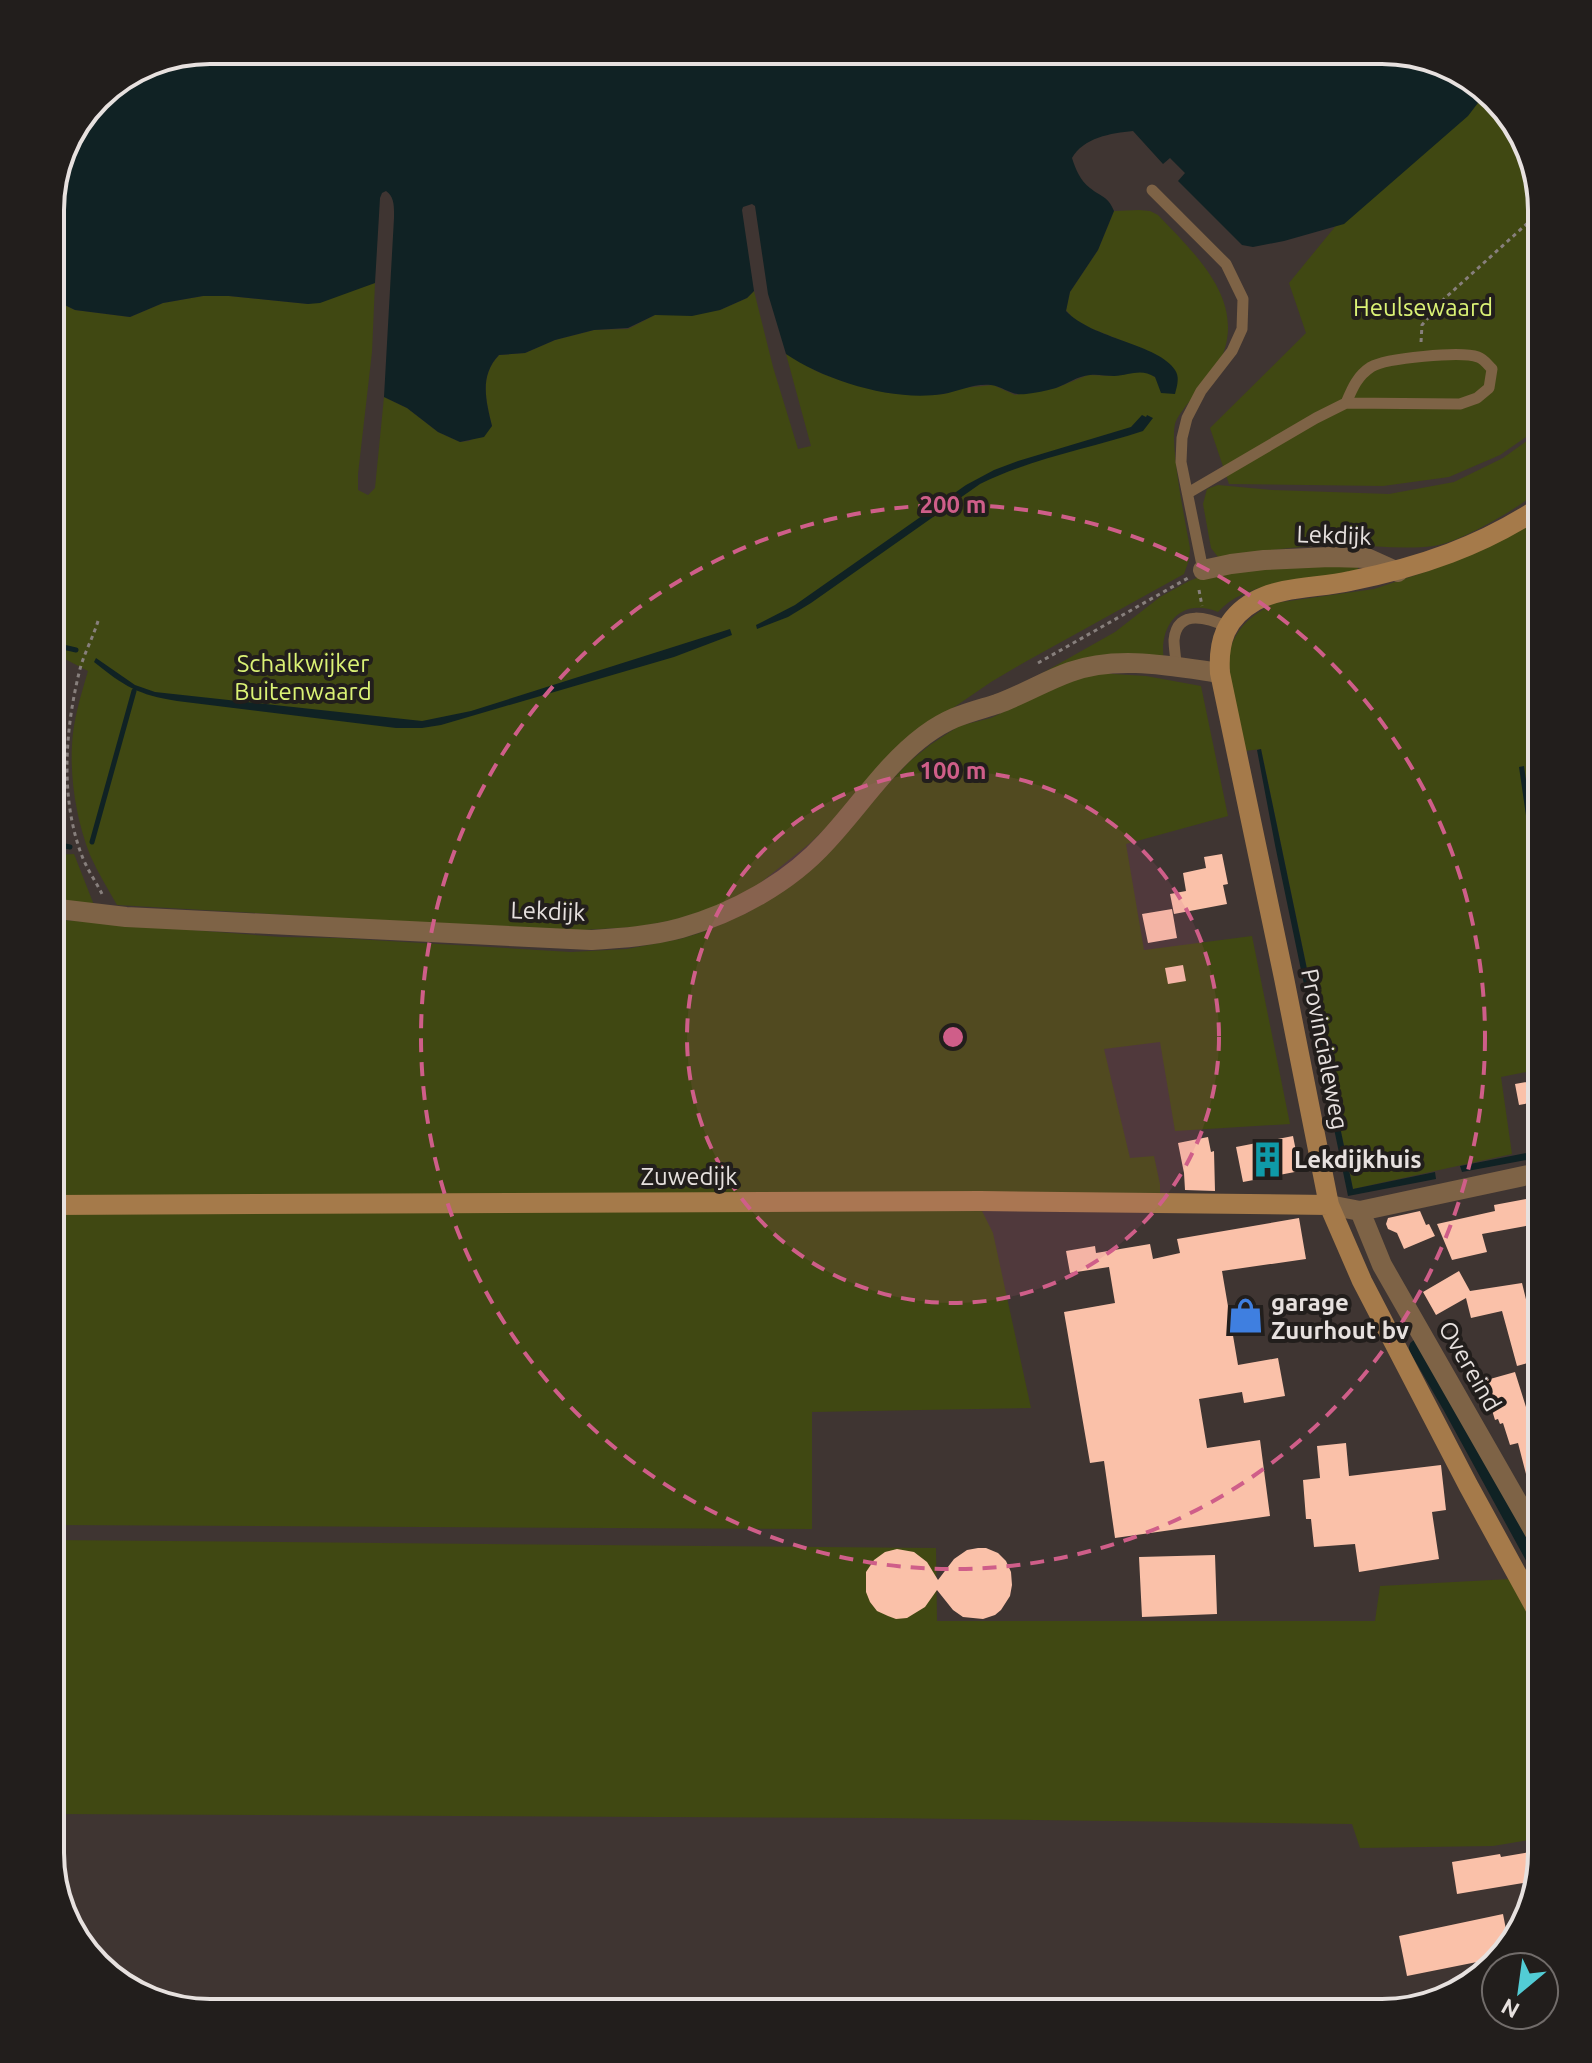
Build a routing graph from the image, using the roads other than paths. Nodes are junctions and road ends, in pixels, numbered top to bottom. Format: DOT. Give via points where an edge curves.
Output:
graph roads {
  1 [pos="1152,190"];
  2 [pos="1346,403"];
  3 [pos="1188,493"];
  4 [pos="1528,515"];
  5 [pos="1398,572"];
  6 [pos="1199,576"];
  7 [pos="1228,627"];
  8 [pos="1176,666"];
  9 [pos="1220,673"];
  10 [pos="64,910"];
  11 [pos="1528,1175"];
  12 [pos="64,1205"];
  13 [pos="1329,1205"];
  14 [pos="1360,1211"];
  15 [pos="1528,1520"];
  16 [pos="1528,1594"];
  1 -- 3 [label="lane" via="1226,264 1243,299 1242,329 1232,351 1187,418 1181,462"];
  2 -- 2 [label="lane" via="1460,404 1489,388 1492,369 1481,358 1460,353 1373,365 1358,377"];
  2 -- 3 [label="lane"];
  3 -- 6 [label="lane"];
  4 -- 5 [label="street, Lekdijk" via="1487,539"];
  5 -- 6 [label="street, Lekdijk" via="1367,558 1330,557 1231,564"];
  5 -- 7 [label="street" via="1256,600"];
  7 -- 8 [label="lane" via="1203,618 1186,620 1174,640"];
  7 -- 9 [label="street, Provincialeweg" via="1219,651"];
  8 -- 9 [label="street, Lekdijk"];
  8 -- 10 [label="street, Lekdijk" via="1116,662 1072,671 946,721 903,755 792,872 741,905 680,928 591,940"];
  9 -- 13 [label="street, Provincialeweg"];
  11 -- 14 [label="street"];
  12 -- 13 [label="street, Zuwedijk"];
  13 -- 14 [label="street"];
  13 -- 16 [label="street, Provincialeweg" via="1355,1268"];
  14 -- 15 [label="street, Overeind" via="1382,1265"];
}
